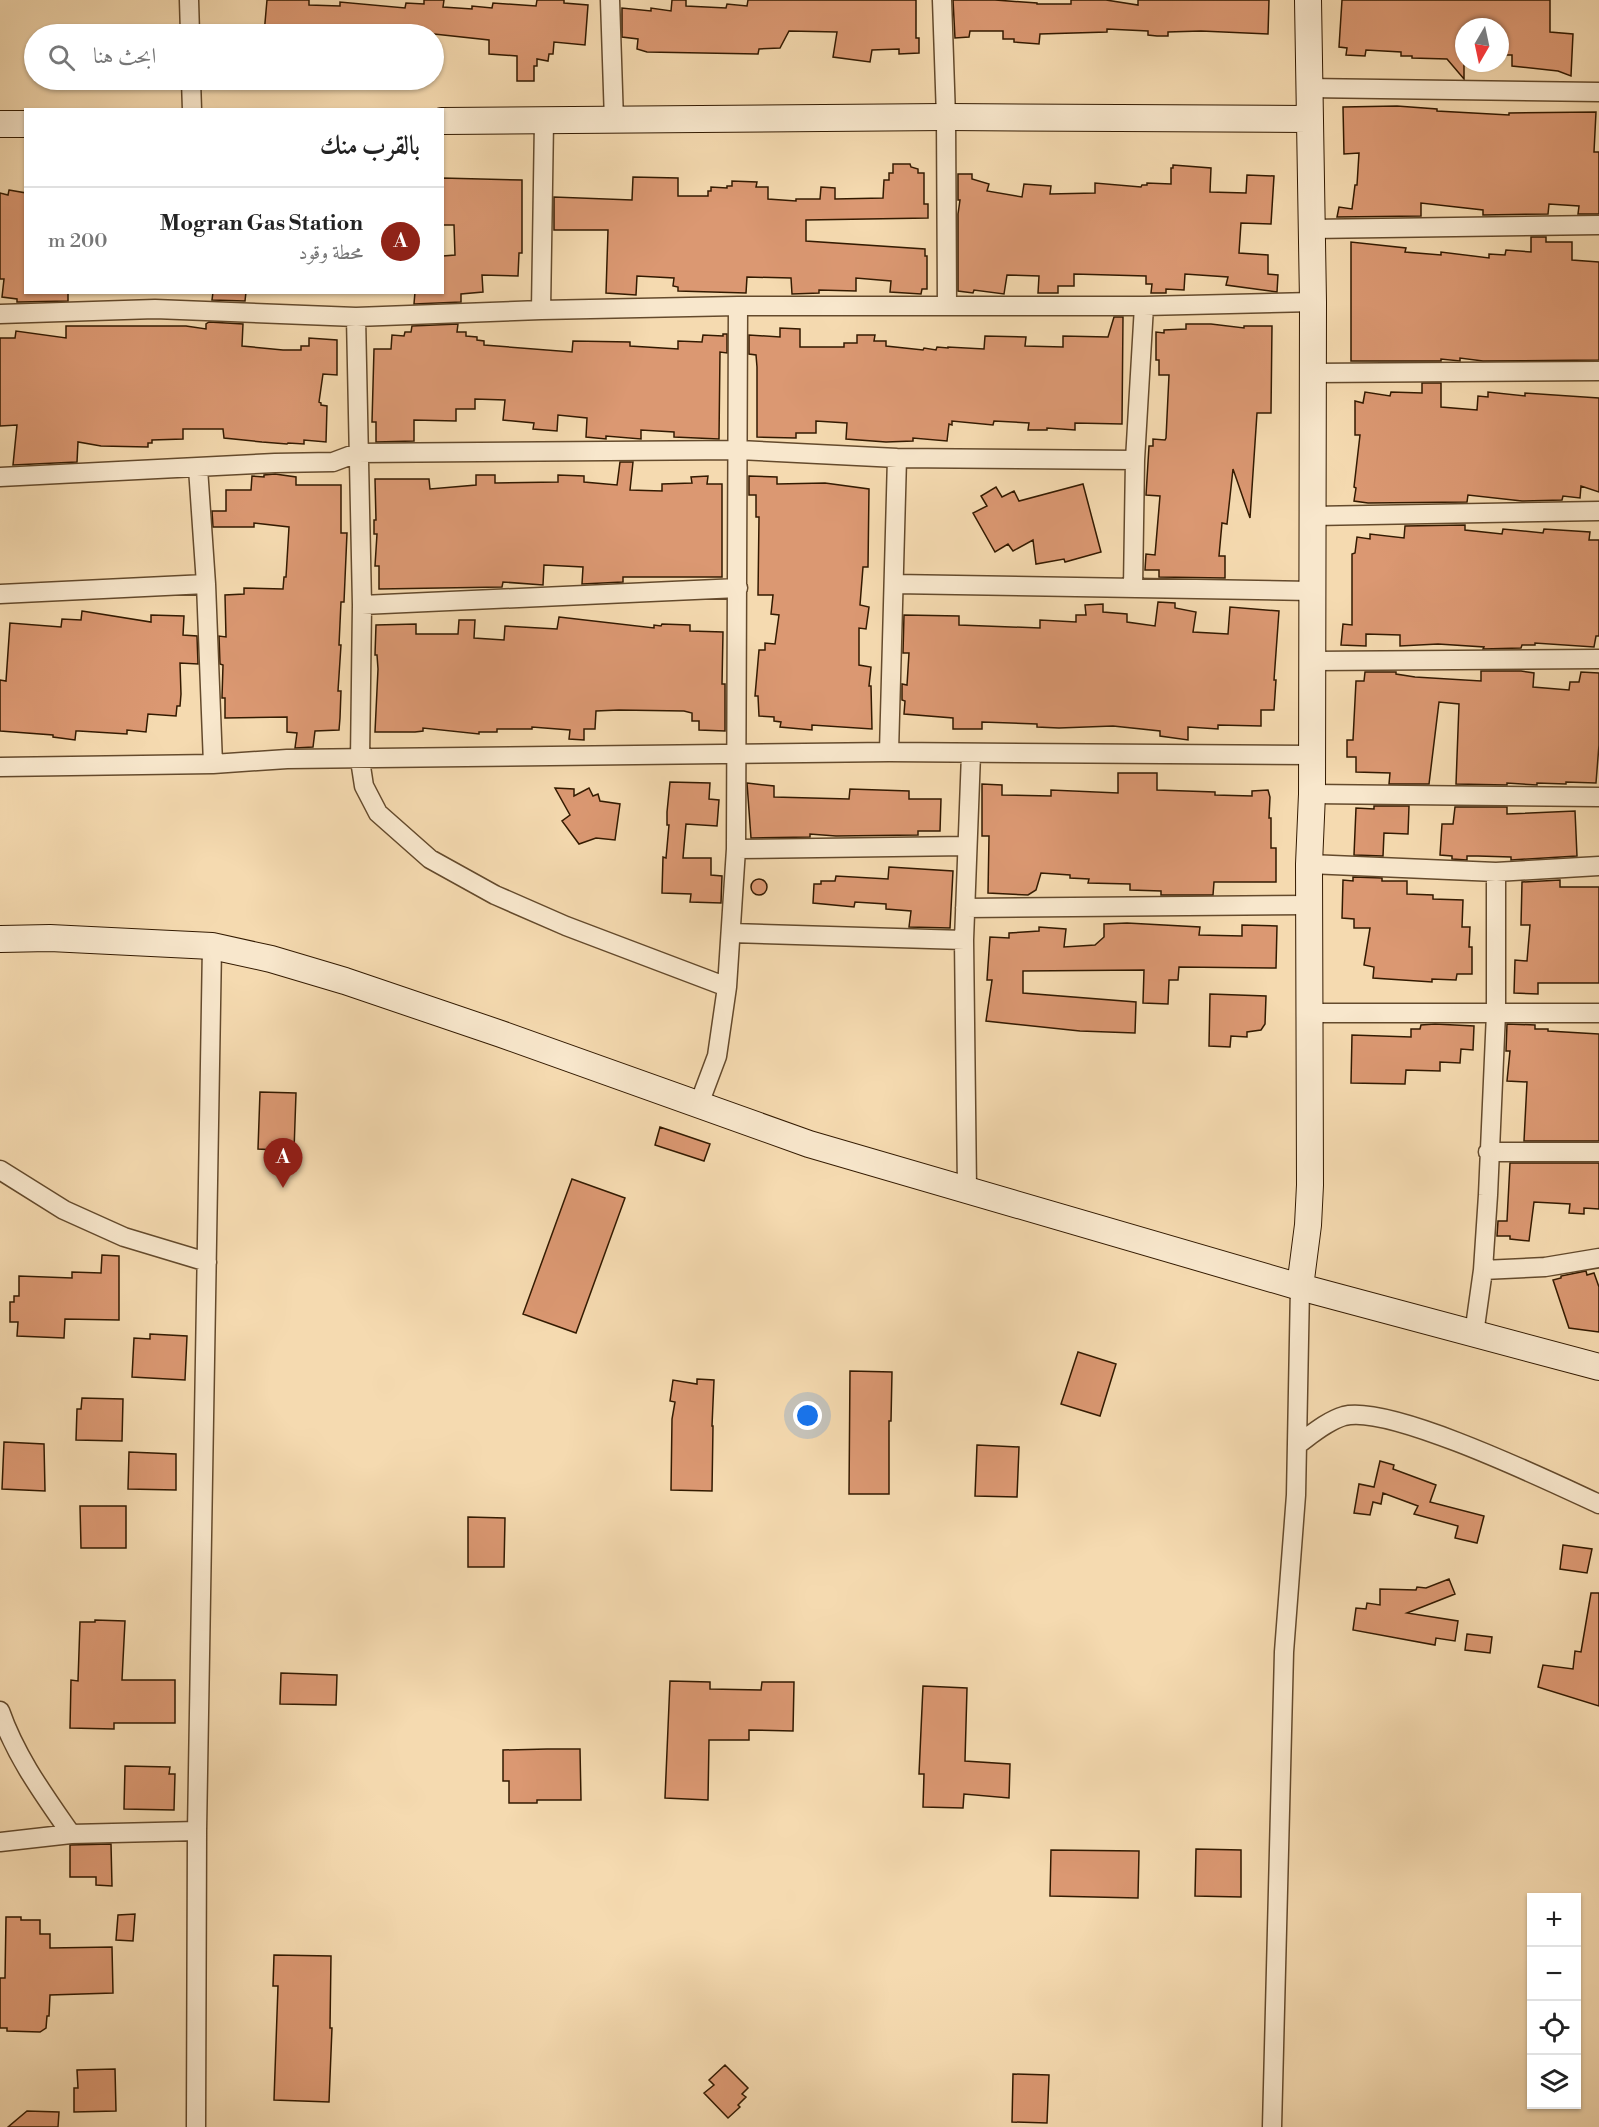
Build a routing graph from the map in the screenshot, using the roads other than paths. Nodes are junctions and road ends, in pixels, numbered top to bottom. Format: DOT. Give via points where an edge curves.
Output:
graph roads {
  1 [pos="189,0"];
  2 [pos="610,0"];
  3 [pos="942,0"];
  4 [pos="1308,0"];
  5 [pos="190,24"];
  6 [pos="1308,88"];
  7 [pos="191,90"];
  8 [pos="1599,92"];
  9 [pos="192,108"];
  10 [pos="946,117"];
  11 [pos="1309,119"];
  12 [pos="444,121"];
  13 [pos="544,121"];
  14 [pos="614,121"];
  15 [pos="0,124"];
  16 [pos="24,124"];
  17 [pos="1599,225"];
  18 [pos="1311,229"];
  19 [pos="155,301"];
  20 [pos="1313,302"];
  21 [pos="738,306"];
  22 [pos="946,306"];
  23 [pos="1144,306"];
  24 [pos="541,309"];
  25 [pos="0,314"];
  26 [pos="356,317"];
  27 [pos="1599,371"];
  28 [pos="1312,373"];
  29 [pos="739,450"];
  30 [pos="357,453"];
  31 [pos="897,458"];
  32 [pos="1135,460"];
  33 [pos="198,468"];
  34 [pos="0,477"];
  35 [pos="1599,511"];
  36 [pos="1312,516"];
  37 [pos="206,584"];
  38 [pos="895,584"];
  39 [pos="738,588"];
  40 [pos="1133,588"];
  41 [pos="1311,591"];
  42 [pos="0,594"];
  43 [pos="362,605"];
  44 [pos="1599,659"];
  45 [pos="1312,661"];
  46 [pos="889,752"];
  47 [pos="735,753"];
  48 [pos="971,754"];
  49 [pos="1312,755"];
  50 [pos="360,760"];
  51 [pos="213,764"];
  52 [pos="0,767"];
  53 [pos="1312,794"];
  54 [pos="1599,797"];
  55 [pos="967,846"];
  56 [pos="736,849"];
  57 [pos="1309,864"];
  58 [pos="1599,867"];
  59 [pos="1496,872"];
  60 [pos="1311,906"];
  61 [pos="965,908"];
  62 [pos="732,933"];
  63 [pos="0,939"];
  64 [pos="964,940"];
  65 [pos="212,946"];
  66 [pos="727,987"];
  67 [pos="1309,1013"];
  68 [pos="1496,1013"];
  69 [pos="1599,1013"];
  70 [pos="699,1104"];
  71 [pos="1488,1152"];
  72 [pos="1599,1152"];
  73 [pos="0,1170"];
  74 [pos="967,1189"];
  75 [pos="1599,1258"];
  76 [pos="207,1262"];
  77 [pos="1483,1270"];
  78 [pos="1300,1287"];
  79 [pos="1474,1334"];
  80 [pos="1599,1367"];
  81 [pos="1297,1445"];
  82 [pos="1599,1504"];
  83 [pos="0,1711"];
  84 [pos="197,1831"];
  85 [pos="71,1834"];
  86 [pos="0,1842"];
  87 [pos="196,2127"];
  88 [pos="1272,2127"];
  1 -- 5 [label="street"];
  2 -- 14 [label="street"];
  3 -- 10 [label="street"];
  4 -- 6 [label="street"];
  6 -- 8 [label="street"];
  6 -- 11 [label="street"];
  7 -- 9 [label="street"];
  10 -- 11 [label="street"];
  10 -- 14 [label="street"];
  10 -- 22 [label="street"];
  11 -- 18 [label="street"];
  12 -- 13 [label="street"];
  13 -- 14 [label="street"];
  13 -- 24 [label="street"];
  15 -- 16 [label="street"];
  17 -- 18 [label="street"];
  18 -- 20 [label="street"];
  19 -- 25 [label="street"];
  19 -- 26 [label="street"];
  20 -- 23 [label="street"];
  20 -- 28 [label="street"];
  21 -- 22 [label="street"];
  21 -- 24 [label="street"];
  21 -- 29 [label="street"];
  22 -- 23 [label="street"];
  23 -- 32 [label="street"];
  24 -- 26 [label="street"];
  26 -- 30 [label="street"];
  27 -- 28 [label="street"];
  28 -- 36 [label="street"];
  29 -- 30 [label="street"];
  29 -- 31 [label="street"];
  29 -- 39 [label="street"];
  30 -- 33 [label="street" via="333,462"];
  30 -- 43 [label="street"];
  31 -- 32 [label="street"];
  31 -- 38 [label="street"];
  32 -- 40 [label="street"];
  33 -- 34 [label="street"];
  33 -- 37 [label="street"];
  35 -- 36 [label="street"];
  36 -- 41 [label="street"];
  37 -- 42 [label="street"];
  37 -- 51 [label="street"];
  38 -- 40 [label="street"];
  38 -- 46 [label="street"];
  39 -- 43 [label="street"];
  39 -- 47 [label="street"];
  40 -- 41 [label="street"];
  41 -- 45 [label="street"];
  43 -- 50 [label="street"];
  44 -- 45 [label="street"];
  45 -- 49 [label="street"];
  46 -- 47 [label="street"];
  46 -- 48 [label="street"];
  47 -- 50 [label="street"];
  47 -- 56 [label="street"];
  48 -- 49 [label="street"];
  48 -- 55 [label="street"];
  49 -- 53 [label="street"];
  50 -- 51 [label="street"];
  50 -- 66 [label="street" via="364,786 378,813 430,859 495,895 566,926"];
  51 -- 52 [label="street"];
  53 -- 54 [label="street"];
  53 -- 57 [label="street"];
  55 -- 56 [label="street"];
  55 -- 61 [label="street"];
  56 -- 62 [label="street"];
  57 -- 59 [label="street"];
  57 -- 60 [label="street"];
  58 -- 59 [label="street"];
  59 -- 68 [label="street"];
  60 -- 61 [label="street"];
  60 -- 67 [label="street"];
  61 -- 64 [label="street"];
  62 -- 64 [label="street"];
  62 -- 66 [label="street"];
  63 -- 65 [label="street"];
  64 -- 74 [label="street"];
  65 -- 70 [label="street" via="345,981"];
  65 -- 76 [label="street"];
  66 -- 70 [label="street" via="717,1056"];
  67 -- 68 [label="street"];
  67 -- 78 [label="street" via="1310,1185"];
  68 -- 69 [label="street"];
  68 -- 71 [label="street"];
  70 -- 74 [label="street" via="809,1144"];
  71 -- 72 [label="street"];
  71 -- 77 [label="street"];
  73 -- 76 [label="street" via="64,1210 124,1237"];
  74 -- 78 [label="street"];
  75 -- 77 [label="street" via="1545,1267"];
  76 -- 84 [label="street"];
  77 -- 79 [label="street"];
  78 -- 79 [label="street"];
  78 -- 81 [label="street"];
  79 -- 80 [label="street"];
  81 -- 82 [label="street" via="1345,1415 1375,1416 1461,1444"];
  81 -- 88 [label="street" via="1284,1664"];
  83 -- 85 [label="street" via="25,1766"];
  84 -- 85 [label="street"];
  84 -- 87 [label="street"];
  85 -- 86 [label="street"];
}
